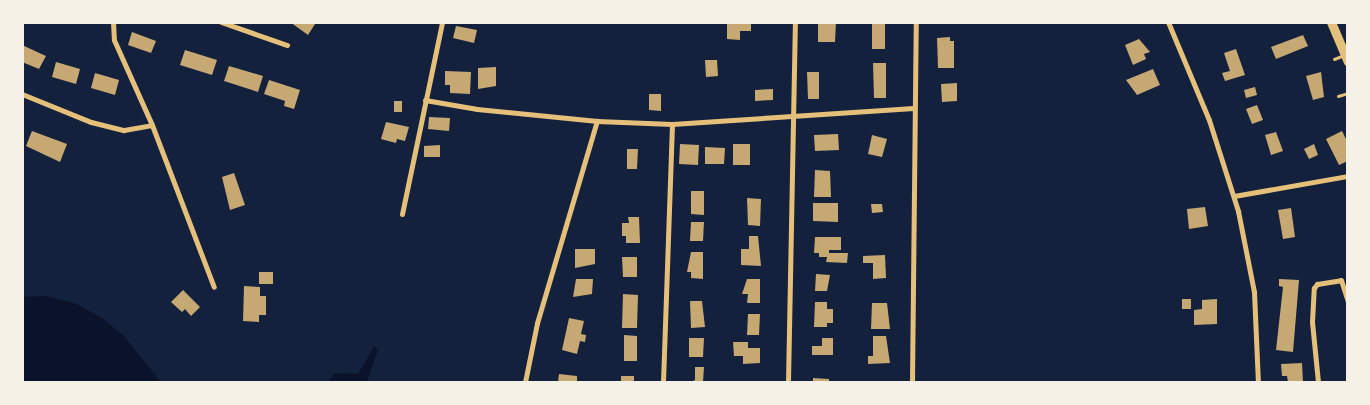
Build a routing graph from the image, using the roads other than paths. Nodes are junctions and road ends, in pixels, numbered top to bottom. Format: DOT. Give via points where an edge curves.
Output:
graph roads {
  1 [pos="113,22"];
  2 [pos="221,22"];
  3 [pos="442,22"];
  4 [pos="795,22"];
  5 [pos="916,22"];
  6 [pos="1168,22"];
  7 [pos="1331,22"];
  8 [pos="287,44"];
  9 [pos="1346,58"];
  10 [pos="1334,59"];
  11 [pos="1348,93"];
  12 [pos="22,94"];
  13 [pos="1338,96"];
  14 [pos="425,100"];
  15 [pos="913,108"];
  16 [pos="794,118"];
  17 [pos="597,121"];
  18 [pos="672,124"];
  19 [pos="152,125"];
  20 [pos="1348,176"];
  21 [pos="1234,196"];
  22 [pos="402,214"];
  23 [pos="214,287"];
  24 [pos="1348,302"];
  25 [pos="525,382"];
  26 [pos="663,382"];
  27 [pos="788,382"];
  28 [pos="912,382"];
  29 [pos="1258,382"];
  30 [pos="1318,382"];
  1 -- 19 [label="street" via="114,40"];
  2 -- 8 [label="street"];
  3 -- 14 [label="street"];
  4 -- 16 [label="street"];
  5 -- 15 [label="street"];
  6 -- 21 [label="street" via="1208,120"];
  7 -- 9 [label="main road"];
  9 -- 10 [label="lane"];
  11 -- 13 [label="lane"];
  12 -- 19 [label="street" via="91,122 124,130"];
  14 -- 17 [label="street" via="477,109"];
  14 -- 22 [label="street"];
  15 -- 16 [label="street"];
  15 -- 28 [label="street"];
  16 -- 18 [label="street"];
  16 -- 27 [label="street"];
  17 -- 18 [label="street"];
  17 -- 25 [label="street" via="537,323"];
  18 -- 26 [label="street"];
  19 -- 23 [label="street"];
  20 -- 21 [label="street"];
  21 -- 29 [label="street" via="1254,292"];
  24 -- 30 [label="street" via="1340,280 1317,284 1314,288 1312,322"];
}
